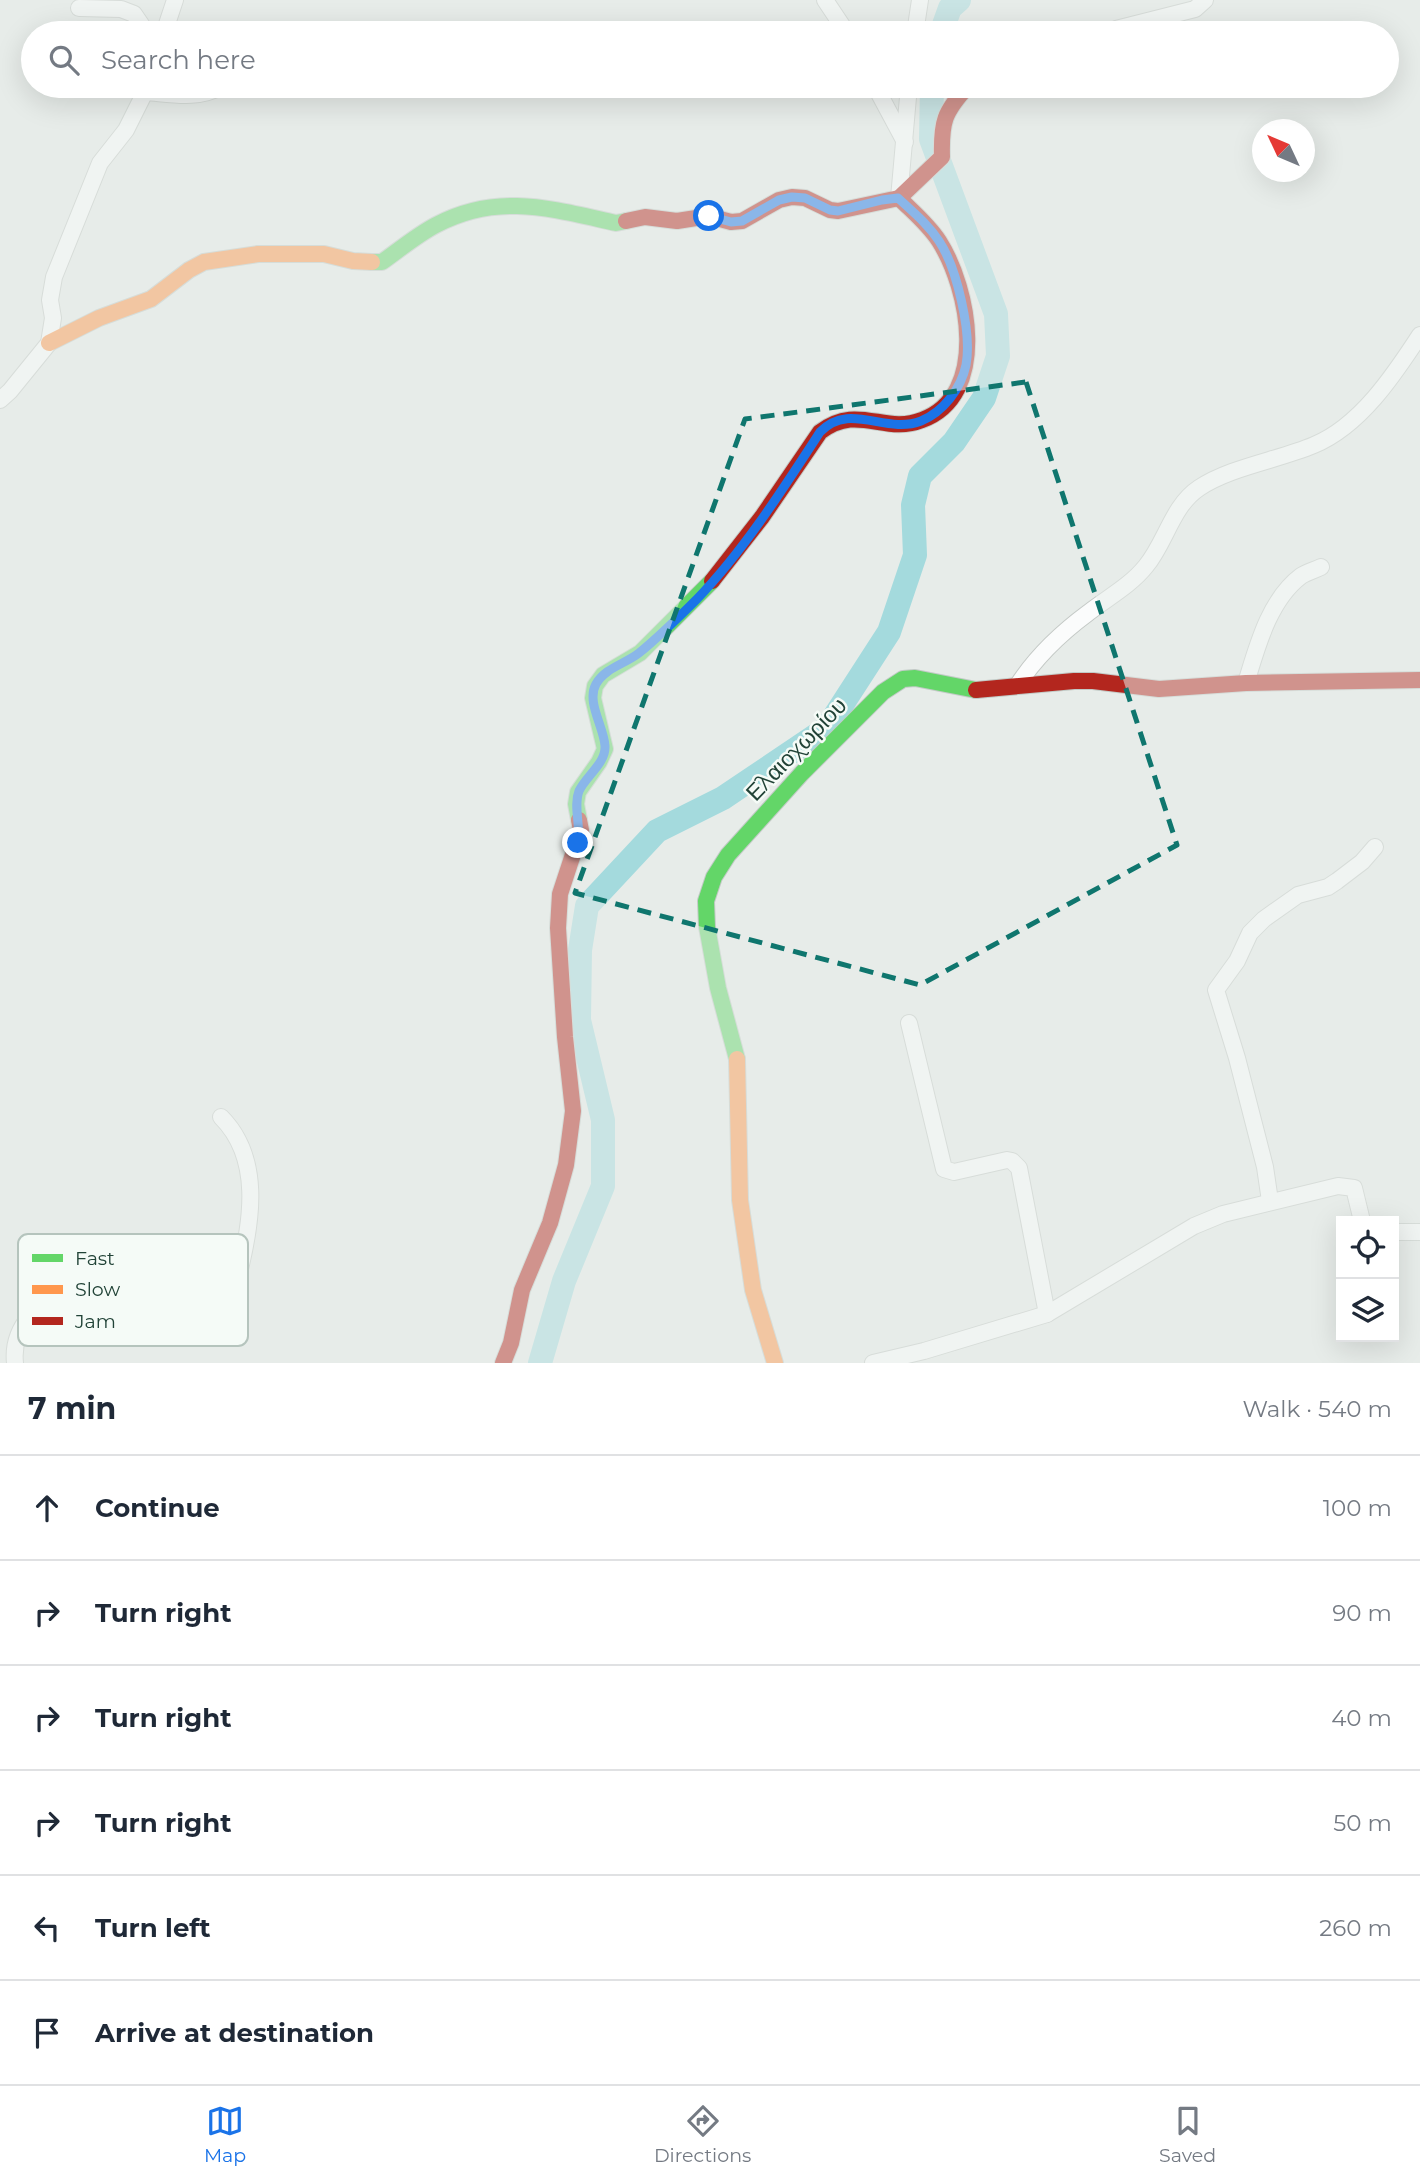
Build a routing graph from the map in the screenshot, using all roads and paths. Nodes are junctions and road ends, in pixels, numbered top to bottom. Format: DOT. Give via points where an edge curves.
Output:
graph roads {
  1 [pos="175,0"];
  2 [pos="825,0"];
  3 [pos="920,0"];
  4 [pos="1205,0"];
  5 [pos="79,8"];
  6 [pos="139,21"];
  7 [pos="168,21"];
  8 [pos="839,21"];
  9 [pos="917,21"];
  10 [pos="1148,21"];
  11 [pos="142,98"];
  12 [pos="881,98"];
  13 [pos="908,98"];
  14 [pos="956,98"];
  15 [pos="905,143"];
  16 [pos="898,198"];
  17 [pos="1420,335"];
  18 [pos="49,343"];
  19 [pos="4,391"];
  20 [pos="1321,567"];
  21 [pos="1420,680"];
  22 [pos="1246,683"];
  23 [pos="1017,685"];
  24 [pos="1374,847"];
  25 [pos="909,1023"];
  26 [pos="221,1117"];
  27 [pos="1270,1201"];
  28 [pos="1361,1216"];
  29 [pos="1399,1232"];
  30 [pos="1420,1232"];
  31 [pos="247,1234"];
  32 [pos="1046,1314"];
  33 [pos="18,1337"];
  34 [pos="15,1363"];
  35 [pos="503,1363"];
  36 [pos="775,1363"];
  37 [pos="873,1363"];
  1 -- 7 [label="street"];
  2 -- 8 [label="street"];
  3 -- 9 [label="street"];
  4 -- 10 [label="street" via="1195,9"];
  5 -- 6 [label="street" via="121,9 134,13"];
  11 -- 18 [label="street" via="100,163 54,277"];
  12 -- 15 [label="street"];
  13 -- 15 [label="street"];
  14 -- 16 [label="street" via="942,123 937,162"];
  15 -- 16 [label="street"];
  16 -- 18 [label="street" via="838,211 792,197 731,222 709,216 645,217 616,223 532,205 498,206 435,225 382,262 324,254 258,254 204,262 151,299"];
  16 -- 35 [label="street" via="926,223 954,274 966,339 966,365 957,388 943,408 905,426 849,418 829,422 705,590 640,653 603,675 595,686 593,698 605,749 578,792 580,830 560,894 558,928 573,1111 569,1146 550,1223 522,1290"];
  17 -- 23 [label="street" via="1368,403 1333,435 1217,479 1186,499 1136,577 1071,627"];
  18 -- 19 [label="street"];
  20 -- 22 [label="street" via="1302,575 1276,606"];
  21 -- 22 [label="street, Ελαιοχωρίου"];
  22 -- 23 [label="street, Ελαιοχωρίου" via="1158,689 1093,681"];
  23 -- 36 [label="street, Ελαιοχωρίου" via="982,691 915,678 892,684 779,797 714,877 706,901 706,927 737,1058 740,1200 753,1290"];
  24 -- 27 [label="street" via="1328,887 1290,899 1264,919 1250,933 1216,989 1265,1167"];
  25 -- 32 [label="street" via="944,1169 954,1172 1007,1160 1019,1168"];
  26 -- 31 [label="street" via="248,1161"];
  27 -- 28 [label="street" via="1348,1186 1357,1193"];
  27 -- 32 [label="street" via="1194,1226"];
  29 -- 30 [label="street"];
  32 -- 37 [label="street"];
  33 -- 34 [label="street"];
}
